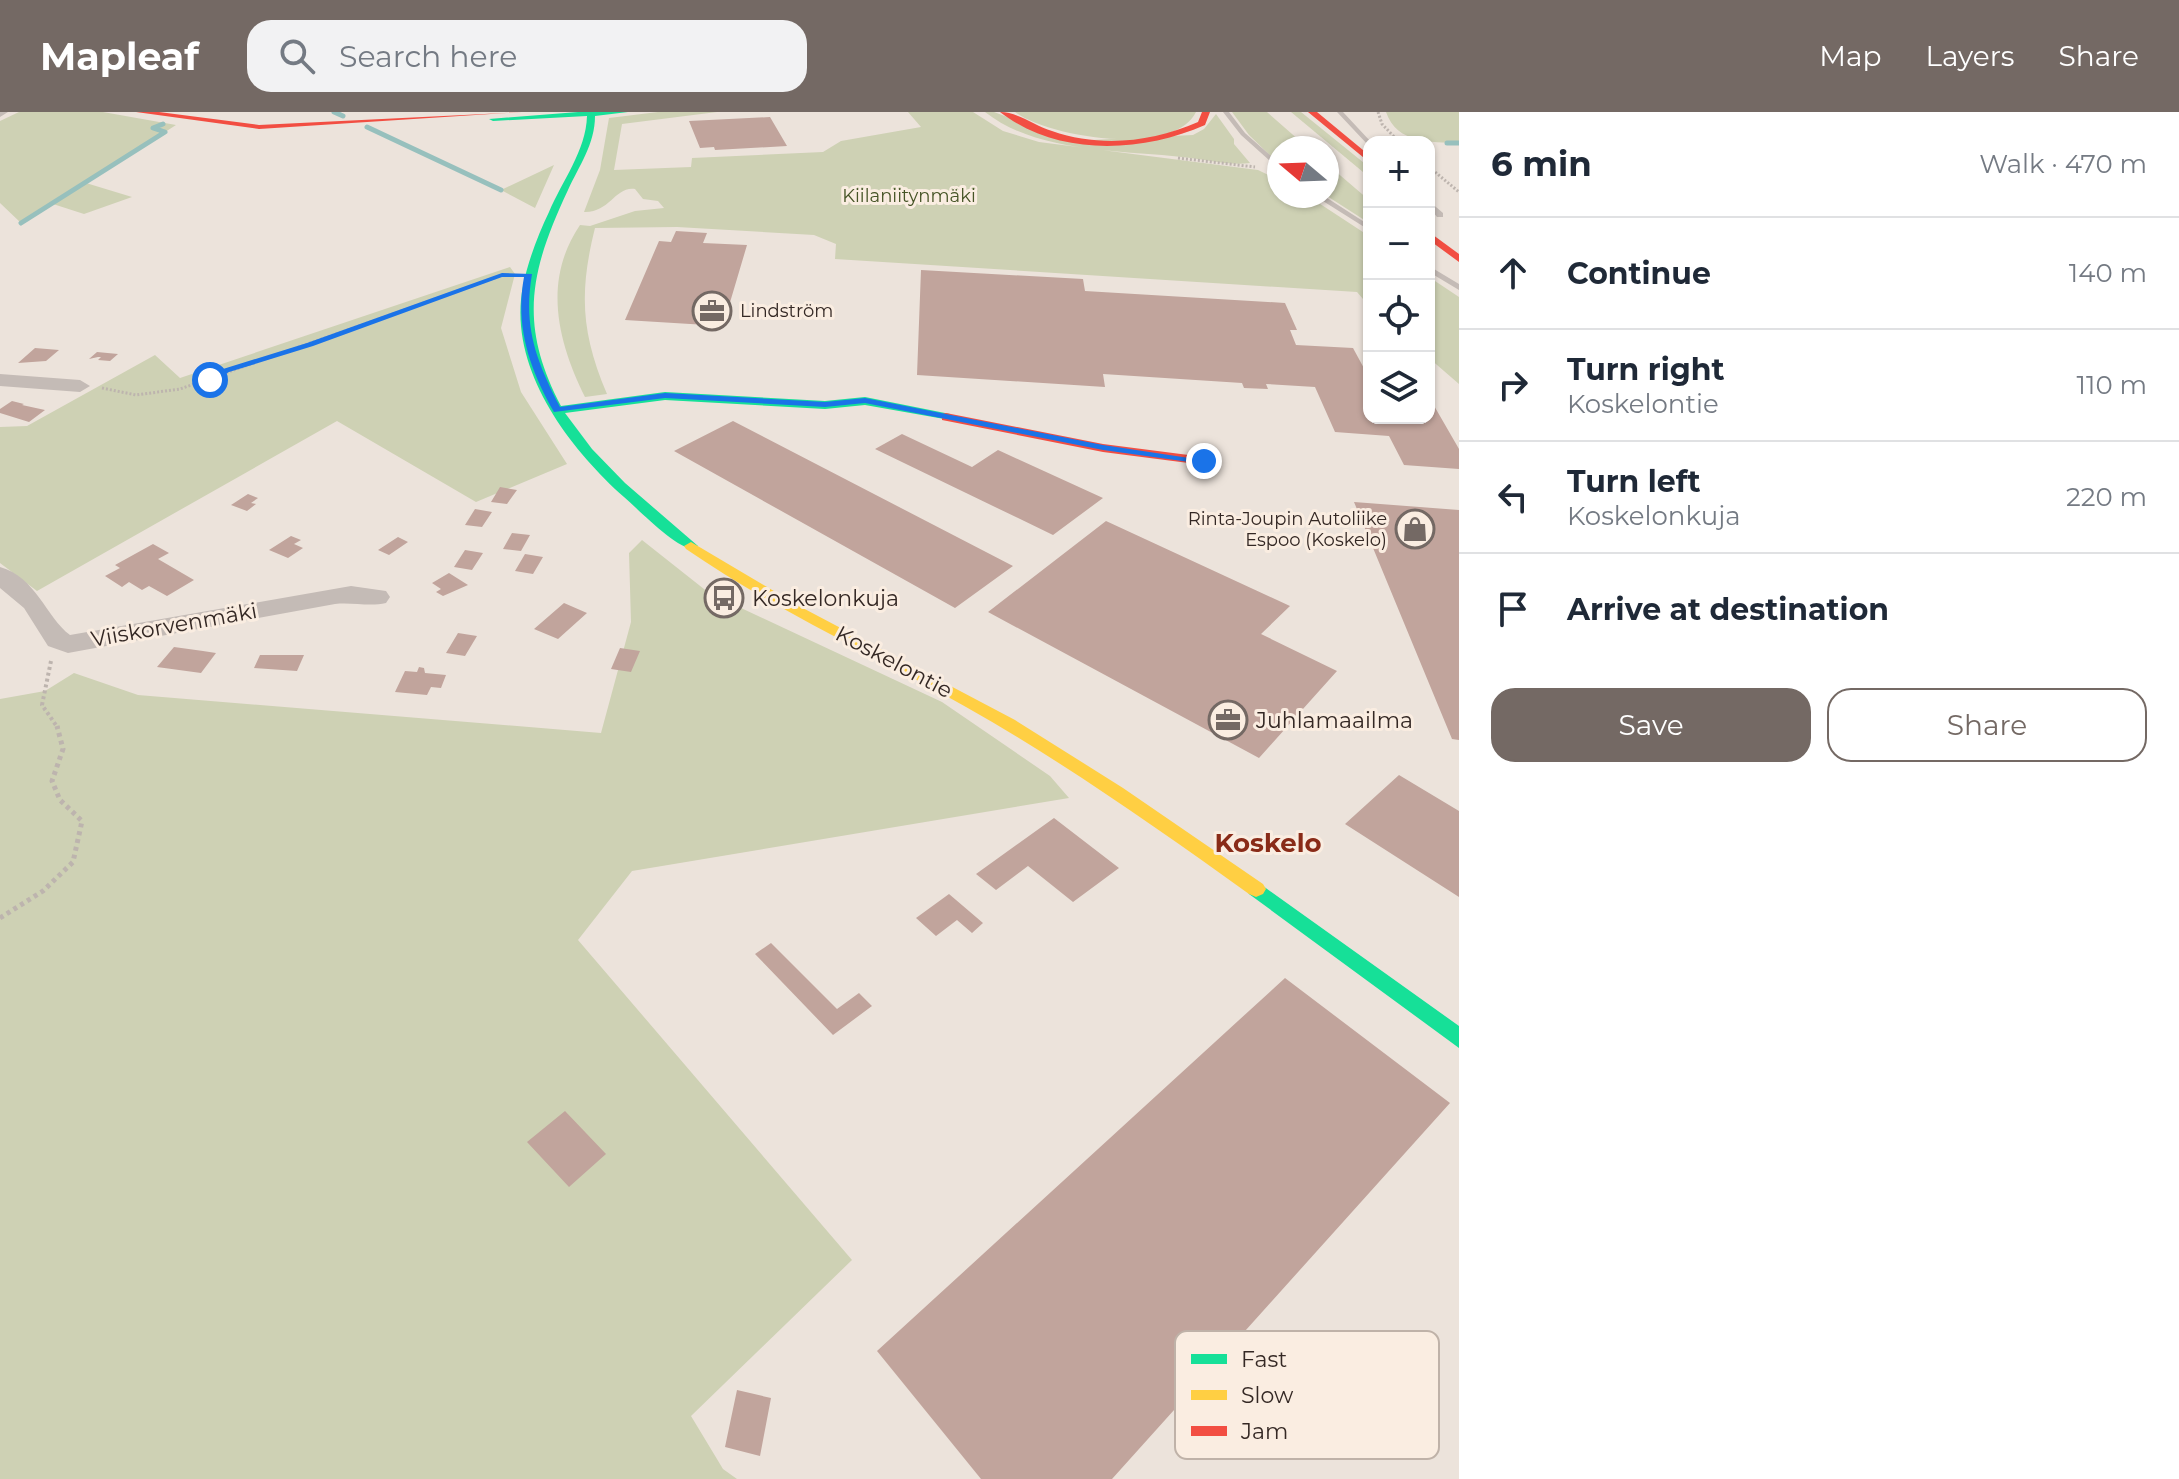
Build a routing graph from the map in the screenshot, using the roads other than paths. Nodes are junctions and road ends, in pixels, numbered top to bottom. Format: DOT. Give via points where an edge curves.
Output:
graph roads {
  1 [pos="140,112"];
  2 [pos="519,112"];
  3 [pos="624,112"];
  4 [pos="1004,112"];
  5 [pos="1206,112"];
  6 [pos="1226,112"];
  7 [pos="1312,112"];
  8 [pos="1340,112"];
  9 [pos="582,113"];
  10 [pos="428,119"];
  11 [pos="1363,137"];
  12 [pos="1363,154"];
  13 [pos="1267,156"];
  14 [pos="1338,208"];
  15 [pos="1435,210"];
  16 [pos="1363,224"];
  17 [pos="1459,229"];
  18 [pos="1435,240"];
  19 [pos="1459,259"];
  20 [pos="1435,272"];
  21 [pos="1459,288"];
  22 [pos="0,380"];
  23 [pos="80,386"];
  24 [pos="557,410"];
  25 [pos="1204,461"];
  26 [pos="0,575"];
  27 [pos="377,597"];
  28 [pos="1459,1038"];
  1 -- 10 [label="main road" via="259,127"];
  2 -- 10 [label="main road"];
  3 -- 9 [label="main road"];
  4 -- 5 [label="main road" via="1025,126 1056,135 1134,142 1193,129"];
  6 -- 13 [label="lane"];
  7 -- 12 [label="main road"];
  8 -- 11 [label="lane"];
  9 -- 10 [label="main road"];
  9 -- 24 [label="main road, Koskelontie" via="572,173 528,274 523,303 537,371"];
  14 -- 16 [label="lane"];
  15 -- 17 [label="main road"];
  18 -- 19 [label="main road"];
  20 -- 21 [label="lane"];
  22 -- 23 [label="street"];
  24 -- 25 [label="main road" via="665,396 825,405 865,401 1103,448"];
  24 -- 28 [label="main road, Koskelontie" via="612,480 706,558 1009,723 1089,774"];
  26 -- 27 [label="street, Viiskorvenmäki" via="33,603 59,641 68,644 351,594"];
}
